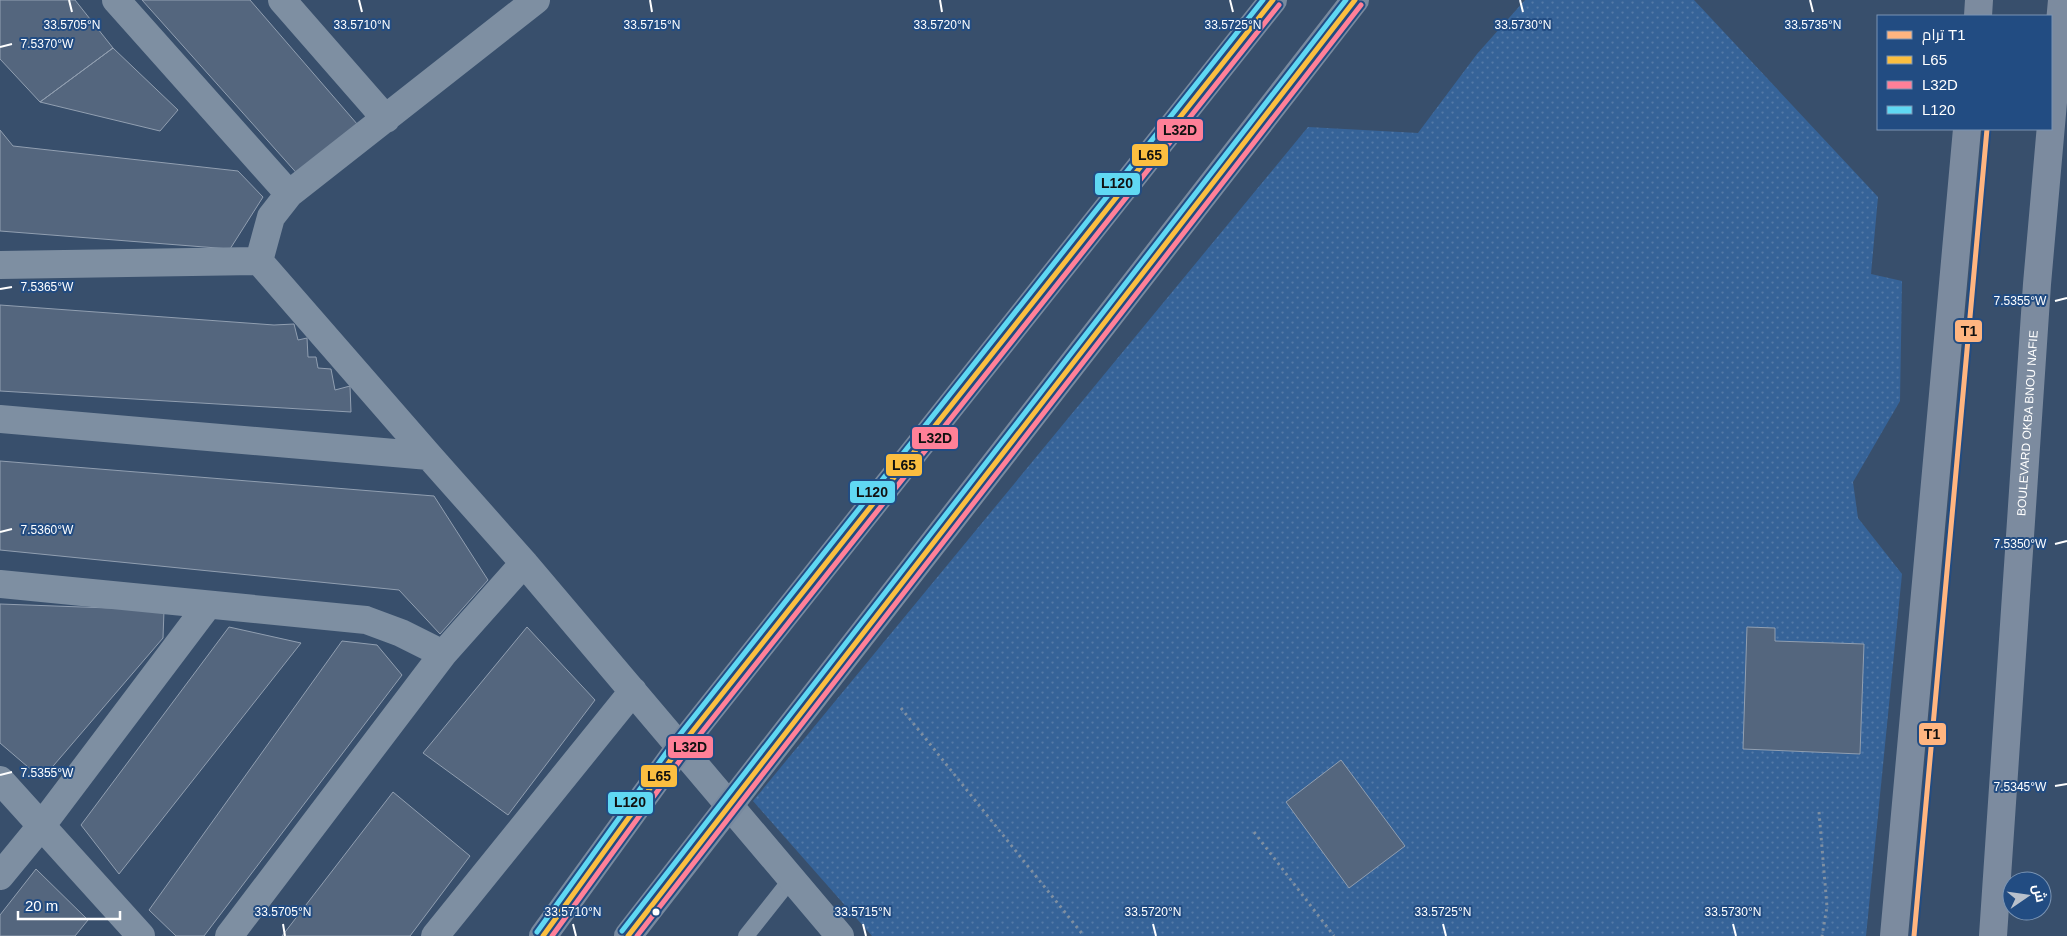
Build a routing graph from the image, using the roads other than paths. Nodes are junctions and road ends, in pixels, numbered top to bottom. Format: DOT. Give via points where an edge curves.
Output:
graph roads {
  1 [pos="116,0"];
  2 [pos="282,0"];
  3 [pos="536,0"];
  4 [pos="1273,0"];
  5 [pos="1355,0"];
  6 [pos="1979,0"];
  7 [pos="2062,0"];
  8 [pos="1978,15"];
  9 [pos="2052,113"];
  10 [pos="386,119"];
  11 [pos="1967,130"];
  12 [pos="2051,130"];
  13 [pos="290,194"];
  14 [pos="260,261"];
  15 [pos="0,265"];
  16 [pos="0,419"];
  17 [pos="429,456"];
  18 [pos="524,563"];
  19 [pos="0,584"];
  20 [pos="208,605"];
  21 [pos="443,654"];
  22 [pos="633,691"];
  23 [pos="680,747"];
  24 [pos="0,780"];
  25 [pos="729,806"];
  26 [pos="42,825"];
  27 [pos="0,876"];
  28 [pos="792,878"];
  29 [pos="141,936"];
  30 [pos="228,936"];
  31 [pos="435,936"];
  32 [pos="543,936"];
  33 [pos="628,936"];
  34 [pos="746,936"];
  35 [pos="840,936"];
  36 [pos="1894,936"];
  37 [pos="1993,936"];
  1 -- 13 [label="street"];
  2 -- 10 [label="street"];
  3 -- 10 [label="street"];
  4 -- 23 [label="main road"];
  5 -- 25 [label="main road"];
  6 -- 8 [label="main road"];
  7 -- 9 [label="main road, BOULEVARD OKBA BNOU NAFIE"];
  10 -- 13 [label="street"];
  11 -- 36 [label="main road"];
  12 -- 37 [label="main road, BOULEVARD OKBA BNOU NAFIE" via="2036,294"];
  13 -- 14 [label="street" via="272,217"];
  14 -- 15 [label="street"];
  14 -- 17 [label="street"];
  16 -- 17 [label="street"];
  17 -- 18 [label="street"];
  18 -- 21 [label="street"];
  18 -- 22 [label="street"];
  19 -- 20 [label="street"];
  20 -- 21 [label="street" via="366,620"];
  20 -- 26 [label="street"];
  21 -- 30 [label="street"];
  22 -- 23 [label="street"];
  22 -- 31 [label="street"];
  23 -- 25 [label="street"];
  23 -- 32 [label="main road"];
  24 -- 26 [label="street"];
  25 -- 28 [label="street"];
  25 -- 33 [label="main road"];
  26 -- 27 [label="street"];
  26 -- 29 [label="street"];
  28 -- 34 [label="lane"];
  28 -- 35 [label="street"];
}
